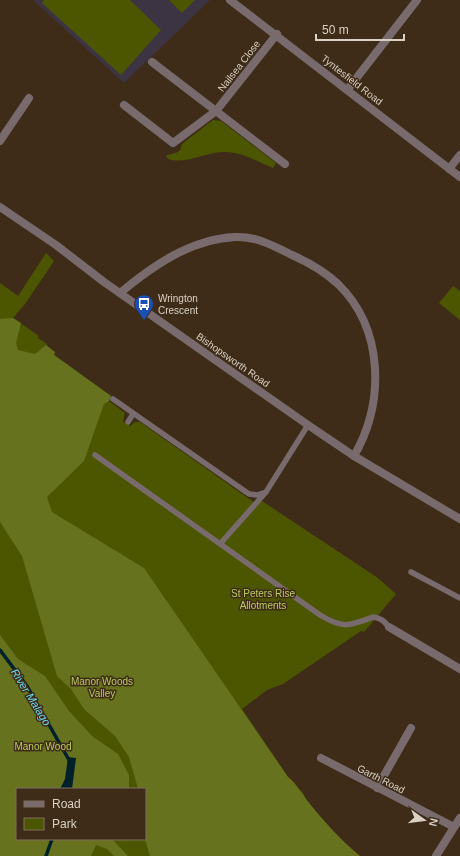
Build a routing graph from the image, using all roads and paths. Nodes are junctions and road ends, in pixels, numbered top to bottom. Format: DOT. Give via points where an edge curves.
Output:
graph roads {
  1 [pos="230,0"];
  2 [pos="417,0"];
  3 [pos="277,34"];
  4 [pos="152,62"];
  5 [pos="348,89"];
  6 [pos="29,98"];
  7 [pos="124,105"];
  8 [pos="216,111"];
  9 [pos="0,141"];
  10 [pos="460,155"];
  11 [pos="285,164"];
  12 [pos="449,169"];
  13 [pos="460,177"];
  14 [pos="0,208"];
  15 [pos="120,293"];
  16 [pos="113,399"];
  17 [pos="133,414"];
  18 [pos="128,422"];
  19 [pos="308,425"];
  20 [pos="95,455"];
  21 [pos="354,456"];
  22 [pos="266,492"];
  23 [pos="459,517"];
  24 [pos="220,544"];
  25 [pos="411,572"];
  26 [pos="460,598"];
  27 [pos="389,627"];
  28 [pos="460,669"];
  29 [pos="411,728"];
  30 [pos="321,758"];
  31 [pos="377,788"];
  32 [pos="460,818"];
  33 [pos="454,828"];
  34 [pos="436,856"];
  1 -- 3 [label="street, Tyntesfield Road"];
  2 -- 5 [label="street"];
  3 -- 5 [label="street, Tyntesfield Road"];
  3 -- 8 [label="street, Nailsea Close"];
  4 -- 8 [label="street"];
  5 -- 12 [label="street, Tyntesfield Road"];
  6 -- 9 [label="street"];
  7 -- 8 [label="street, Nailsea Close" via="173,143"];
  8 -- 11 [label="street"];
  10 -- 12 [label="street"];
  12 -- 13 [label="street, Tyntesfield Road"];
  14 -- 15 [label="street, Bishopsworth Road" via="56,245"];
  15 -- 19 [label="street, Bishopsworth Road"];
  15 -- 21 [label="street" via="162,261 202,243 221,238 268,242 325,273 346,293 362,317 371,341 375,391 369,422"];
  16 -- 17 [label="lane"];
  17 -- 18 [label="lane"];
  17 -- 22 [label="lane" via="249,494"];
  19 -- 21 [label="street, Bishopsworth Road"];
  19 -- 22 [label="lane"];
  20 -- 24 [label="lane"];
  21 -- 23 [label="street, Bishopsworth Road"];
  22 -- 24 [label="lane"];
  24 -- 27 [label="lane" via="335,624 344,626 372,617 382,620"];
  25 -- 26 [label="lane"];
  27 -- 28 [label="street"];
  29 -- 31 [label="street"];
  30 -- 31 [label="street, Garth Road"];
  31 -- 33 [label="street, Garth Road"];
  32 -- 33 [label="street"];
  33 -- 34 [label="street"];
}
